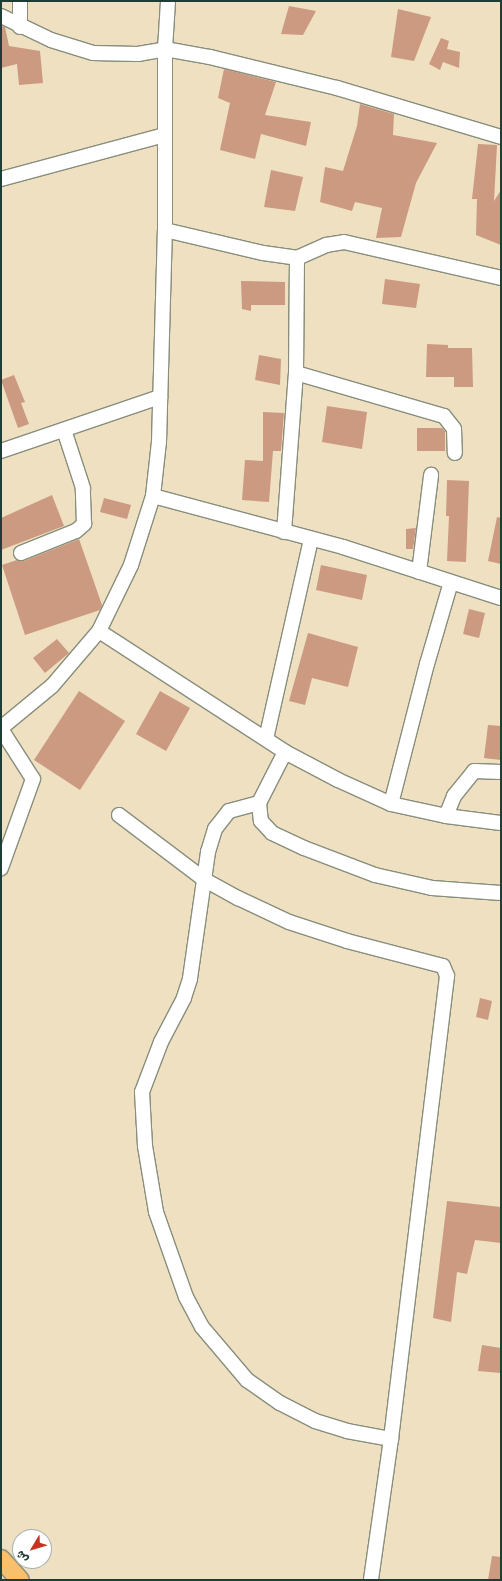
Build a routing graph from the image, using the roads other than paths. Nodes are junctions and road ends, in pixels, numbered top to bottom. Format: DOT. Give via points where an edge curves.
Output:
graph roads {
  1 [pos="20,1"];
  2 [pos="168,1"];
  3 [pos="1,16"];
  4 [pos="20,26"];
  5 [pos="165,49"];
  6 [pos="164,135"];
  7 [pos="501,137"];
  8 [pos="1,179"];
  9 [pos="165,230"];
  10 [pos="297,258"];
  11 [pos="501,278"];
  12 [pos="296,373"];
  13 [pos="160,397"];
  14 [pos="64,430"];
  15 [pos="1,451"];
  16 [pos="455,454"];
  17 [pos="431,475"];
  18 [pos="153,496"];
  19 [pos="284,532"];
  20 [pos="311,540"];
  21 [pos="22,553"];
  22 [pos="419,572"];
  23 [pos="451,582"];
  24 [pos="501,598"];
  25 [pos="99,632"];
  26 [pos="1,728"];
  27 [pos="266,739"];
  28 [pos="285,752"];
  29 [pos="501,772"];
  30 [pos="259,803"];
  31 [pos="391,804"];
  32 [pos="119,815"];
  33 [pos="446,816"];
  34 [pos="501,823"];
  35 [pos="1,868"];
  36 [pos="205,880"];
  37 [pos="501,893"];
  38 [pos="391,1439"];
  39 [pos="1,1559"];
  40 [pos="20,1580"];
  41 [pos="371,1580"];
  1 -- 4 [label="street"];
  2 -- 5 [label="street"];
  3 -- 4 [label="street"];
  4 -- 5 [label="street" via="51,40 93,53 138,54"];
  5 -- 6 [label="street"];
  5 -- 7 [label="street" via="337,88"];
  6 -- 8 [label="street"];
  6 -- 9 [label="street"];
  9 -- 10 [label="street" via="263,253"];
  9 -- 13 [label="street"];
  10 -- 11 [label="street" via="326,245 344,242"];
  10 -- 12 [label="street"];
  12 -- 16 [label="street" via="444,416 454,429"];
  12 -- 19 [label="street"];
  13 -- 14 [label="street"];
  13 -- 18 [label="street"];
  14 -- 15 [label="street"];
  14 -- 21 [label="street" via="83,488 84,524 76,531"];
  17 -- 22 [label="street"];
  18 -- 19 [label="street"];
  18 -- 25 [label="street" via="131,566"];
  19 -- 20 [label="street"];
  20 -- 22 [label="street"];
  20 -- 27 [label="street"];
  22 -- 23 [label="street"];
  23 -- 24 [label="street"];
  23 -- 31 [label="street"];
  25 -- 26 [label="street" via="52,686"];
  25 -- 27 [label="street"];
  26 -- 35 [label="street" via="33,779"];
  27 -- 28 [label="street"];
  28 -- 30 [label="street"];
  28 -- 31 [label="street"];
  29 -- 33 [label="street" via="474,771 454,796"];
  30 -- 36 [label="street" via="236,807 222,817 209,845"];
  30 -- 37 [label="street" via="261,820 272,833 342,864 375,875 432,888"];
  31 -- 33 [label="street"];
  32 -- 36 [label="street"];
  33 -- 34 [label="street"];
  36 -- 38 [label="street" via="190,979 184,998 161,1042 142,1092 145,1146 156,1212 186,1297 202,1327 247,1380 280,1403 315,1421 347,1431"];
  36 -- 38 [label="street" via="289,922 347,941 443,966 447,976"];
  38 -- 41 [label="street"];
  39 -- 40 [label="main road"];
}
